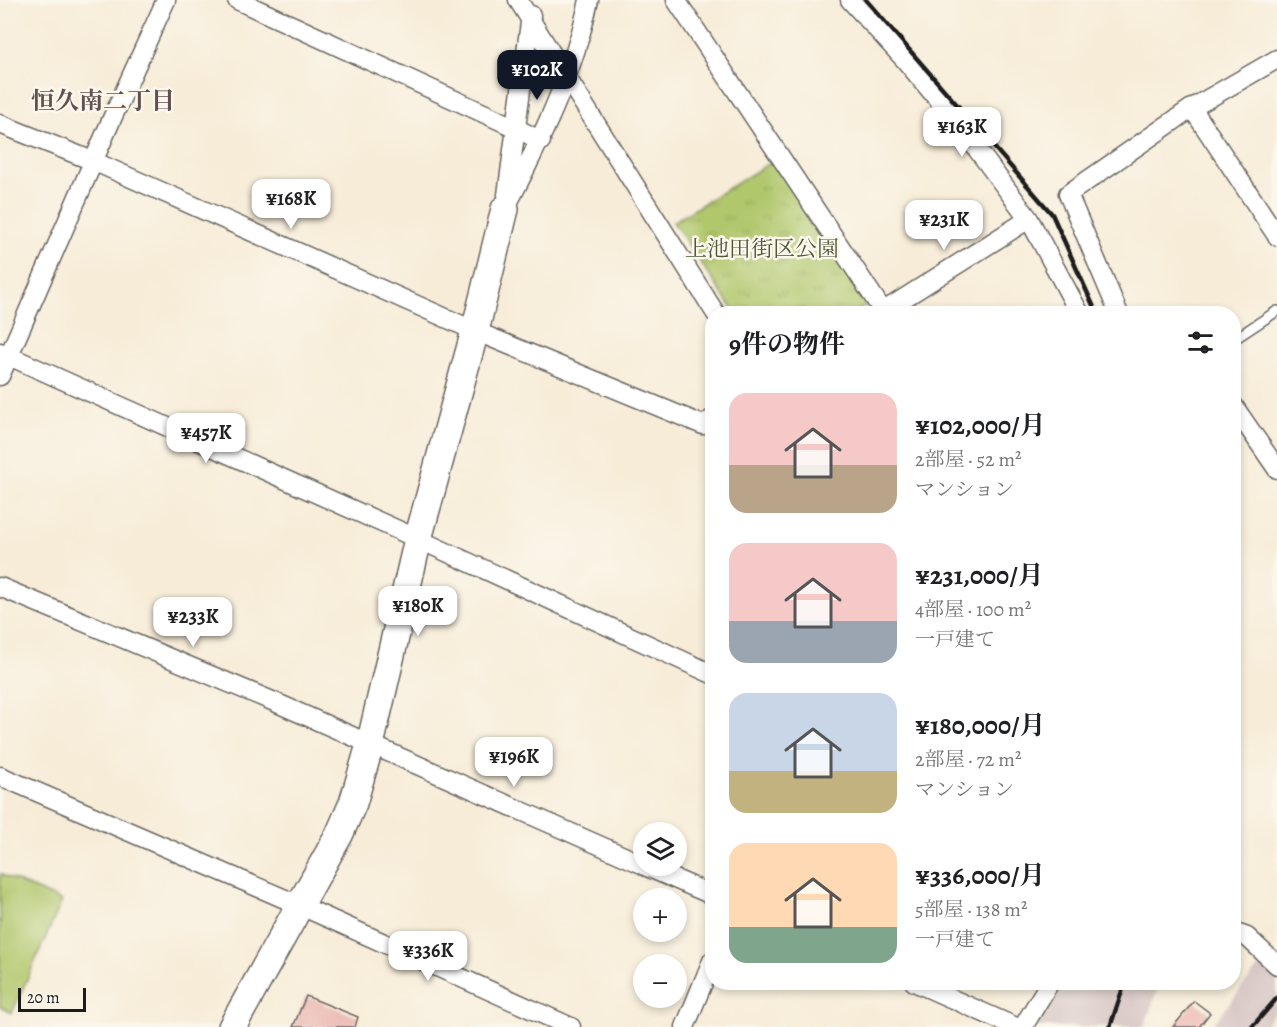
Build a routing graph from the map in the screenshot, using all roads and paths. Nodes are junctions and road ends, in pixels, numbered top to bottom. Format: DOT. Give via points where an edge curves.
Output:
graph roads {
  1 [pos="166,0"];
  2 [pos="237,0"];
  3 [pos="518,0"];
  4 [pos="589,0"];
  5 [pos="676,0"];
  6 [pos="850,0"];
  7 [pos="531,9"];
  8 [pos="1277,59"];
  9 [pos="566,78"];
  10 [pos="1192,108"];
  11 [pos="0,124"];
  12 [pos="516,128"];
  13 [pos="541,141"];
  14 [pos="93,162"];
  15 [pos="505,209"];
  16 [pos="1029,219"];
  17 [pos="1277,236"];
  18 [pos="711,306"];
  19 [pos="877,306"];
  20 [pos="891,306"];
  21 [pos="1076,306"];
  22 [pos="1116,306"];
  23 [pos="1277,311"];
  24 [pos="475,331"];
  25 [pos="1241,335"];
  26 [pos="4,354"];
  27 [pos="0,376"];
  28 [pos="1241,417"];
  29 [pos="705,424"];
  30 [pos="1277,469"];
  31 [pos="418,539"];
  32 [pos="0,587"];
  33 [pos="705,671"];
  34 [pos="370,745"];
  35 [pos="0,776"];
  36 [pos="633,860"];
  37 [pos="669,876"];
  38 [pos="705,892"];
  39 [pos="299,905"];
  40 [pos="1241,935"];
  41 [pos="1277,965"];
  42 [pos="705,978"];
  43 [pos="932,990"];
  44 [pos="1045,990"];
  45 [pos="232,1027"];
  46 [pos="571,1027"];
  47 [pos="685,1027"];
  48 [pos="1016,1027"];
  49 [pos="1023,1027"];
  1 -- 14 [label="street"];
  2 -- 12 [label="street"];
  3 -- 7 [label="street"];
  4 -- 9 [label="street"];
  5 -- 19 [label="street"];
  6 -- 16 [label="street" via="956,121"];
  7 -- 9 [label="street"];
  7 -- 12 [label="street"];
  8 -- 10 [label="street"];
  9 -- 13 [label="street"];
  9 -- 18 [label="street"];
  10 -- 17 [label="street"];
  10 -- 22 [label="street" via="1068,194"];
  11 -- 14 [label="street"];
  12 -- 13 [label="street"];
  12 -- 15 [label="street"];
  13 -- 15 [label="street"];
  14 -- 24 [label="street"];
  14 -- 26 [label="street"];
  15 -- 24 [label="street"];
  16 -- 20 [label="street"];
  16 -- 21 [label="street"];
  23 -- 25 [label="lane"];
  24 -- 29 [label="street"];
  24 -- 31 [label="street"];
  26 -- 27 [label="street"];
  26 -- 31 [label="street"];
  28 -- 30 [label="street"];
  31 -- 33 [label="street"];
  31 -- 34 [label="street"];
  32 -- 34 [label="street"];
  34 -- 36 [label="street"];
  34 -- 39 [label="street" via="339,835"];
  35 -- 39 [label="street"];
  37 -- 38 [label="street"];
  39 -- 45 [label="street"];
  39 -- 46 [label="street"];
  40 -- 41 [label="street"];
  42 -- 47 [label="street"];
  43 -- 48 [label="street"];
  44 -- 49 [label="street"];
}
